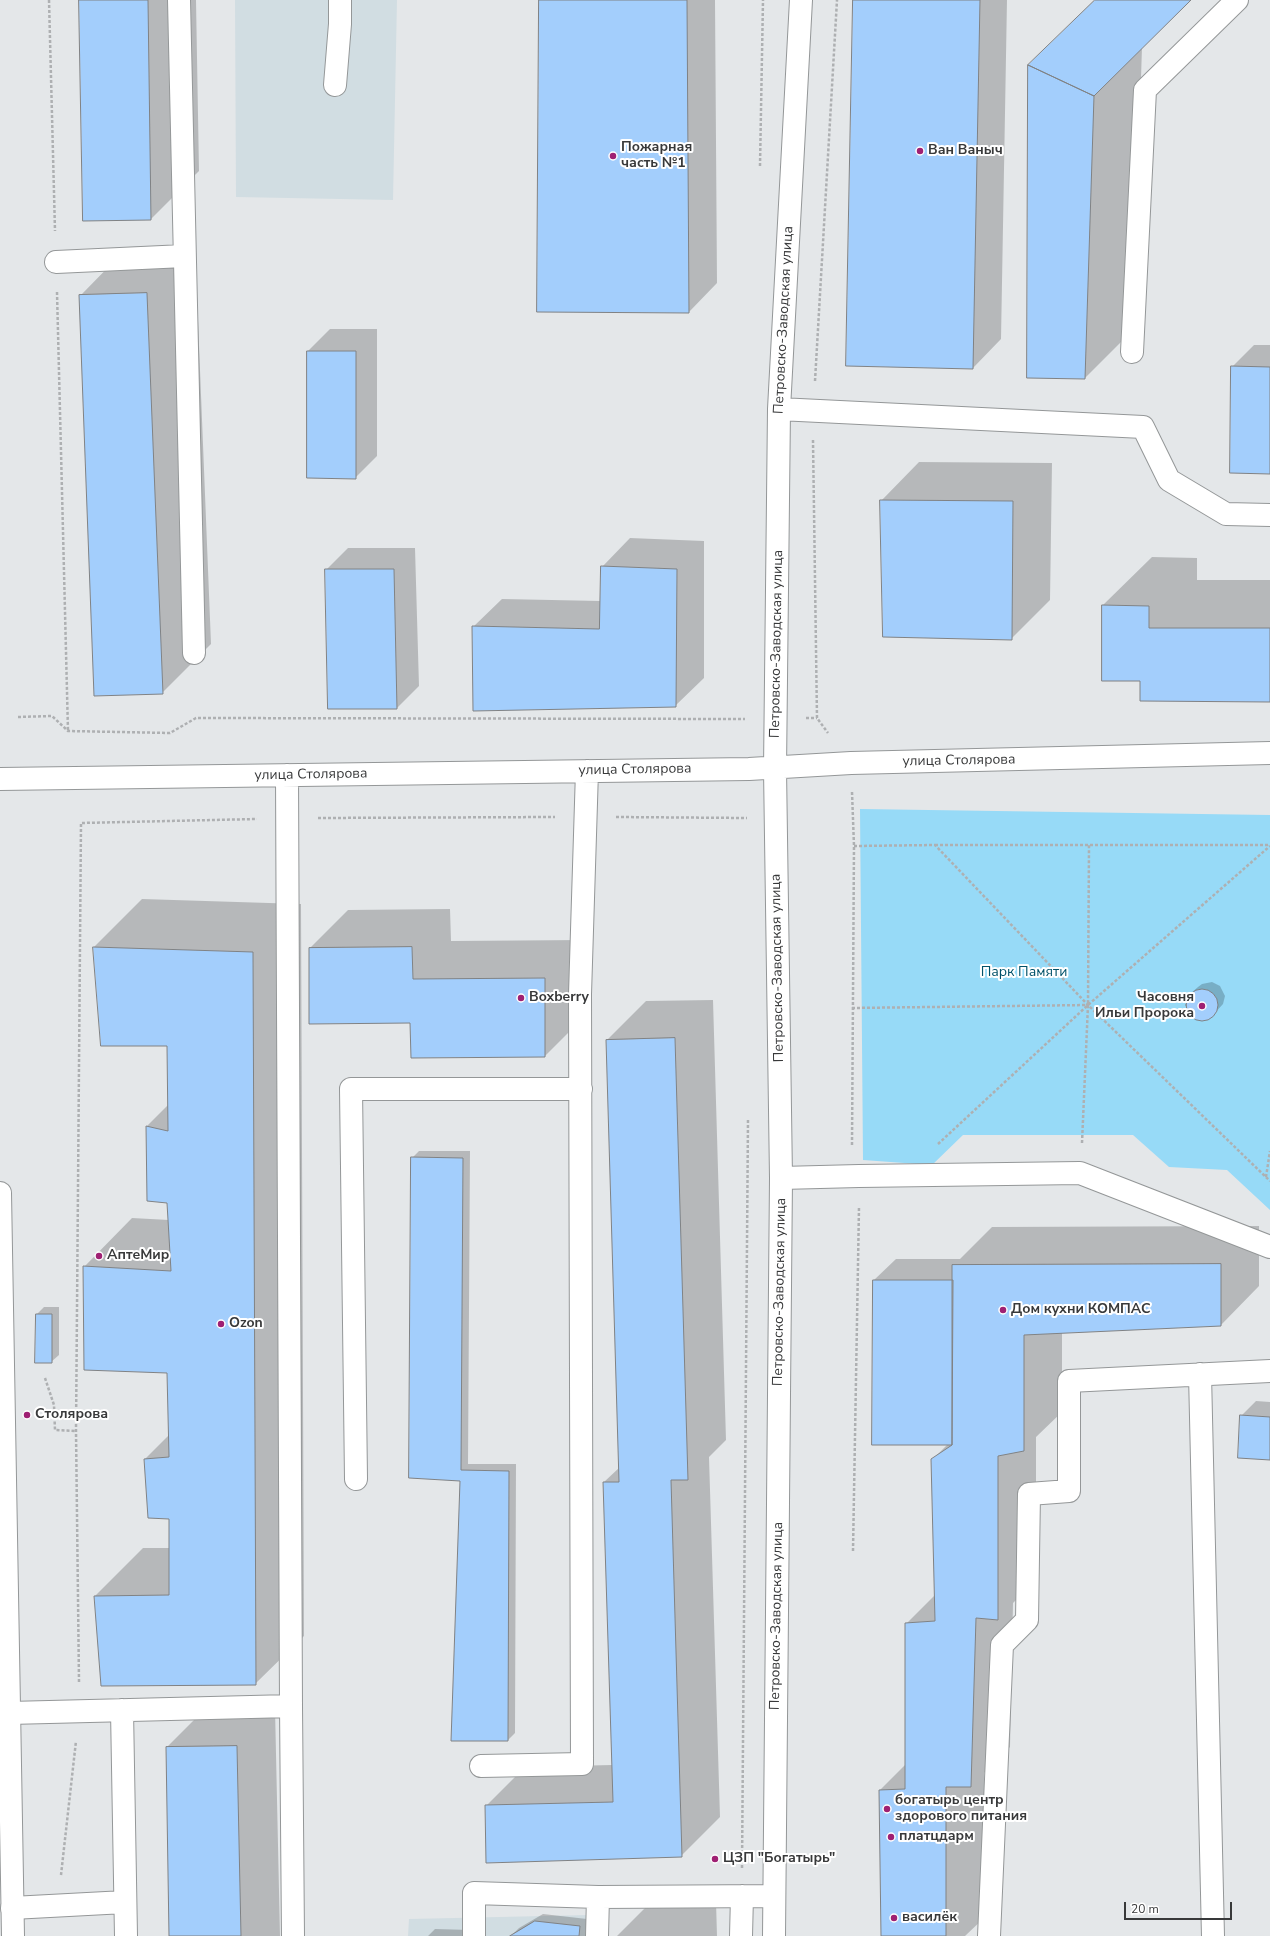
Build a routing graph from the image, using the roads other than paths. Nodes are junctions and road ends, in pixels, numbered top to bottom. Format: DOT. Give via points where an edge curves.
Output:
graph roads {
  1 [pos="179,0"];
  2 [pos="340,0"];
  3 [pos="801,0"];
  4 [pos="1237,0"];
  5 [pos="335,85"];
  6 [pos="184,256"];
  7 [pos="56,262"];
  8 [pos="1132,352"];
  9 [pos="779,410"];
  10 [pos="1270,515"];
  11 [pos="194,653"];
  12 [pos="1270,753"];
  13 [pos="775,768"];
  14 [pos="587,771"];
  15 [pos="287,775"];
  16 [pos="0,779"];
  17 [pos="581,1089"];
  18 [pos="781,1178"];
  19 [pos="0,1193"];
  20 [pos="1270,1246"];
  21 [pos="1270,1371"];
  22 [pos="1200,1374"];
  23 [pos="356,1479"];
  24 [pos="291,1706"];
  25 [pos="122,1710"];
  26 [pos="9,1713"];
  27 [pos="481,1766"];
  28 [pos="742,1896"];
  29 [pos="773,1896"];
  30 [pos="598,1897"];
  31 [pos="125,1902"];
  32 [pos="12,1908"];
  33 [pos="13,1936"];
  34 [pos="126,1936"];
  35 [pos="293,1936"];
  36 [pos="474,1936"];
  37 [pos="597,1936"];
  38 [pos="741,1936"];
  39 [pos="774,1936"];
  40 [pos="989,1936"];
  41 [pos="1213,1936"];
  1 -- 6 [label="street"];
  2 -- 5 [label="street"];
  3 -- 9 [label="street, Петровско-Заводская улица"];
  4 -- 8 [label="street" via="1145,90"];
  6 -- 7 [label="street"];
  6 -- 11 [label="street"];
  9 -- 10 [label="street" via="1143,428 1169,480 1226,514"];
  9 -- 13 [label="street, Петровско-Заводская улица"];
  12 -- 13 [label="street, улица Столярова" via="851,763"];
  13 -- 14 [label="street, улица Столярова"];
  13 -- 18 [label="street, Петровско-Заводская улица"];
  14 -- 15 [label="street, улица Столярова"];
  14 -- 17 [label="street" via="580,994"];
  15 -- 16 [label="street, улица Столярова"];
  15 -- 24 [label="street"];
  17 -- 23 [label="street" via="351,1089"];
  17 -- 27 [label="street" via="582,1764"];
  18 -- 20 [label="street" via="1080,1173"];
  18 -- 29 [label="street, Петровско-Заводская улица"];
  19 -- 26 [label="street"];
  21 -- 22 [label="street"];
  22 -- 40 [label="street" via="1069,1382 1069,1491 1029,1494 1027,1620 1002,1645"];
  22 -- 41 [label="street"];
  24 -- 25 [label="street"];
  24 -- 35 [label="street"];
  25 -- 26 [label="street"];
  25 -- 31 [label="street"];
  26 -- 32 [label="street"];
  28 -- 29 [label="street"];
  28 -- 30 [label="street"];
  28 -- 38 [label="street"];
  29 -- 39 [label="street, Петровско-Заводская улица"];
  30 -- 36 [label="street" via="474,1893"];
  30 -- 37 [label="street"];
  31 -- 32 [label="street"];
  31 -- 34 [label="street"];
  32 -- 33 [label="street"];
}
